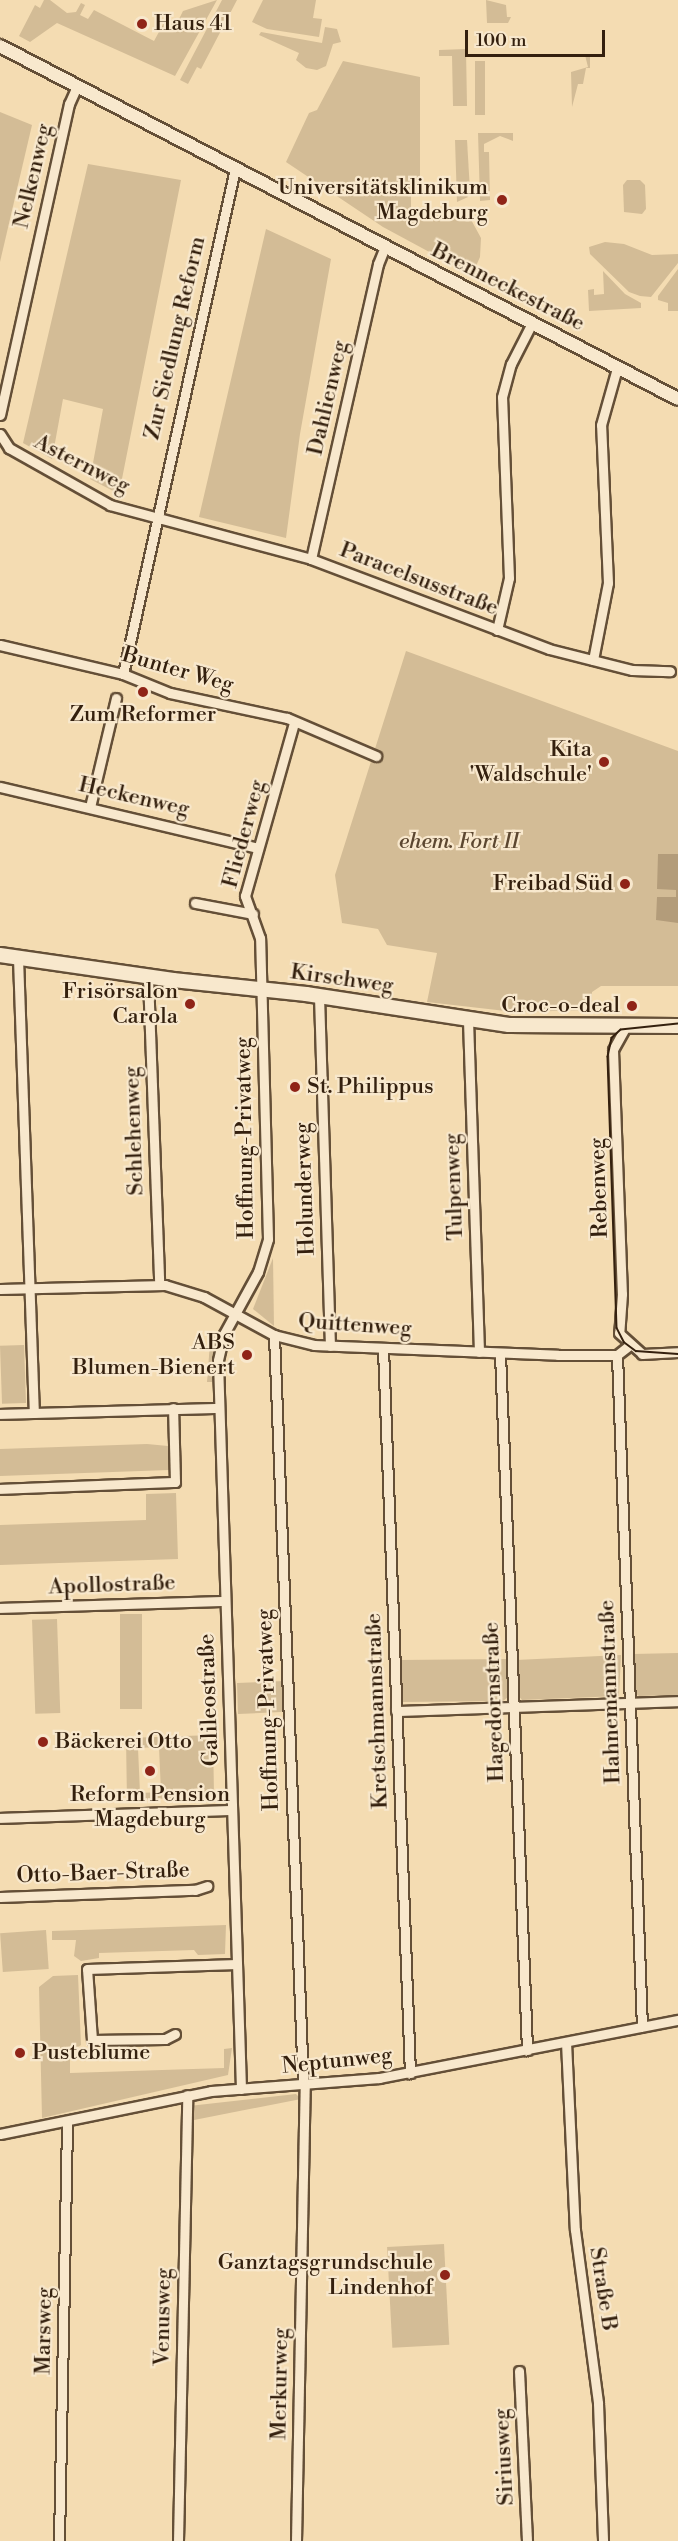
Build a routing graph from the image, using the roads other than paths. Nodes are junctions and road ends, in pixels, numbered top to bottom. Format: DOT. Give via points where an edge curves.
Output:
graph roads {
  1 [pos="0,46"];
  2 [pos="77,86"];
  3 [pos="236,169"];
  4 [pos="385,247"];
  5 [pos="532,323"];
  6 [pos="617,368"];
  7 [pos="678,399"];
  8 [pos="0,415"];
  9 [pos="0,434"];
  10 [pos="155,516"];
  11 [pos="311,559"];
  12 [pos="497,630"];
  13 [pos="0,645"];
  14 [pos="593,660"];
  15 [pos="670,671"];
  16 [pos="123,674"];
  17 [pos="117,698"];
  18 [pos="294,723"];
  19 [pos="376,756"];
  20 [pos="0,787"];
  21 [pos="90,807"];
  22 [pos="258,848"];
  23 [pos="195,903"];
  24 [pos="253,914"];
  25 [pos="0,955"];
  26 [pos="18,958"];
  27 [pos="148,977"];
  28 [pos="262,989"];
  29 [pos="319,996"];
  30 [pos="468,1020"];
  31 [pos="678,1026"];
  32 [pos="625,1028"];
  33 [pos="159,1284"];
  34 [pos="30,1288"];
  35 [pos="0,1289"];
  36 [pos="235,1314"];
  37 [pos="274,1335"];
  38 [pos="630,1345"];
  39 [pos="330,1346"];
  40 [pos="383,1348"];
  41 [pos="479,1352"];
  42 [pos="678,1352"];
  43 [pos="500,1353"];
  44 [pos="617,1355"];
  45 [pos="219,1407"];
  46 [pos="173,1408"];
  47 [pos="34,1413"];
  48 [pos="0,1414"];
  49 [pos="0,1489"];
  50 [pos="225,1601"];
  51 [pos="0,1608"];
  52 [pos="678,1701"];
  53 [pos="630,1703"];
  54 [pos="514,1707"];
  55 [pos="396,1711"];
  56 [pos="232,1810"];
  57 [pos="0,1818"];
  58 [pos="207,1886"];
  59 [pos="0,1897"];
  60 [pos="237,1964"];
  61 [pos="678,2020"];
  62 [pos="642,2027"];
  63 [pos="175,2034"];
  64 [pos="566,2042"];
  65 [pos="527,2050"];
  66 [pos="410,2073"];
  67 [pos="304,2084"];
  68 [pos="241,2089"];
  69 [pos="187,2095"];
  70 [pos="67,2121"];
  71 [pos="0,2134"];
  72 [pos="519,2371"];
  73 [pos="59,2541"];
  74 [pos="178,2541"];
  75 [pos="296,2541"];
  76 [pos="527,2541"];
  77 [pos="603,2541"];
  1 -- 2 [label="street, Brenneckestraße"];
  2 -- 3 [label="street, Brenneckestraße"];
  2 -- 8 [label="street, Nelkenweg" via="66,118"];
  3 -- 4 [label="street, Brenneckestraße"];
  3 -- 10 [label="street, Zur Siedlung Reform"];
  4 -- 5 [label="street, Brenneckestraße"];
  4 -- 11 [label="street, Dahlienweg"];
  5 -- 6 [label="street, Brenneckestraße"];
  5 -- 12 [label="street" via="511,364 502,397 508,578"];
  6 -- 7 [label="street, Brenneckestraße"];
  6 -- 14 [label="street" via="602,425 608,583"];
  9 -- 10 [label="street, Asternweg" via="9,448 108,504"];
  10 -- 11 [label="street, Paracelsusstraße"];
  10 -- 16 [label="street, Zur Siedlung Reform"];
  11 -- 12 [label="street, Paracelsusstraße"];
  12 -- 14 [label="street, Paracelsusstraße"];
  13 -- 16 [label="street, Bunter Weg"];
  14 -- 15 [label="street, Paracelsusstraße" via="632,670"];
  16 -- 18 [label="street, Bunter Weg" via="170,693"];
  17 -- 21 [label="street"];
  18 -- 19 [label="street, Bunter Weg"];
  18 -- 22 [label="street, Fliederweg"];
  20 -- 21 [label="street, Heckenweg"];
  21 -- 22 [label="street, Heckenweg"];
  22 -- 24 [label="street, Fliederweg" via="245,896"];
  23 -- 24 [label="street"];
  24 -- 28 [label="street, Fliederweg" via="260,933"];
  25 -- 26 [label="main road, Kirschweg"];
  26 -- 27 [label="main road, Kirschweg"];
  26 -- 34 [label="street"];
  27 -- 28 [label="main road, Kirschweg"];
  27 -- 33 [label="street, Schlehenweg"];
  28 -- 29 [label="main road, Kirschweg"];
  28 -- 36 [label="street, Hoffnung-Privatweg" via="269,1233 261,1265"];
  29 -- 30 [label="main road, Kirschweg"];
  29 -- 39 [label="street, Holunderweg"];
  30 -- 32 [label="main road, Kirschweg"];
  30 -- 41 [label="street, Tulpenweg"];
  31 -- 32 [label="main road, Kirschweg"];
  32 -- 38 [label="street, Rebenweg" via="614,1050 622,1294 619,1333"];
  33 -- 34 [label="street, Quittenweg"];
  33 -- 36 [label="street, Quittenweg" via="197,1294"];
  34 -- 35 [label="street, Quittenweg"];
  34 -- 47 [label="street"];
  36 -- 37 [label="street, Quittenweg"];
  36 -- 45 [label="street, Galileostraße" via="218,1354"];
  37 -- 39 [label="street, Quittenweg"];
  37 -- 67 [label="street, Hoffnung-Privatweg"];
  38 -- 42 [label="street" via="642,1354"];
  38 -- 44 [label="street"];
  39 -- 40 [label="street, Quittenweg"];
  40 -- 41 [label="street, Quittenweg"];
  40 -- 55 [label="street, Kretschmannstraße"];
  41 -- 43 [label="street, Quittenweg"];
  43 -- 44 [label="street, Quittenweg"];
  43 -- 54 [label="street, Hagedornstraße"];
  44 -- 53 [label="street, Hahnemannstraße"];
  45 -- 46 [label="street"];
  45 -- 50 [label="street, Galileostraße"];
  46 -- 47 [label="street"];
  46 -- 49 [label="street" via="175,1482"];
  47 -- 48 [label="street"];
  50 -- 51 [label="street, Apollostraße"];
  50 -- 56 [label="street, Galileostraße"];
  52 -- 53 [label="street"];
  53 -- 54 [label="street"];
  53 -- 62 [label="street, Hahnemannstraße"];
  54 -- 55 [label="street"];
  54 -- 65 [label="street, Hagedornstraße"];
  55 -- 66 [label="street, Kretschmannstraße"];
  56 -- 57 [label="street"];
  56 -- 60 [label="street, Galileostraße"];
  58 -- 59 [label="street, Otto-Baer-Straße" via="195,1890"];
  60 -- 63 [label="street" via="87,1969 92,2040 165,2039"];
  60 -- 68 [label="street, Galileostraße"];
  61 -- 62 [label="street, Neptunweg"];
  62 -- 64 [label="street, Neptunweg"];
  64 -- 65 [label="street, Neptunweg"];
  64 -- 77 [label="street, Straße B" via="575,2230 597,2385"];
  65 -- 66 [label="street, Neptunweg"];
  66 -- 67 [label="street, Neptunweg"];
  67 -- 68 [label="street, Neptunweg"];
  67 -- 75 [label="street, Merkurweg"];
  68 -- 69 [label="street, Neptunweg"];
  69 -- 70 [label="street, Neptunweg"];
  69 -- 74 [label="street, Venusweg"];
  70 -- 71 [label="street, Neptunweg"];
  70 -- 73 [label="street, Marsweg"];
  72 -- 76 [label="street, Siriusweg"];
}
